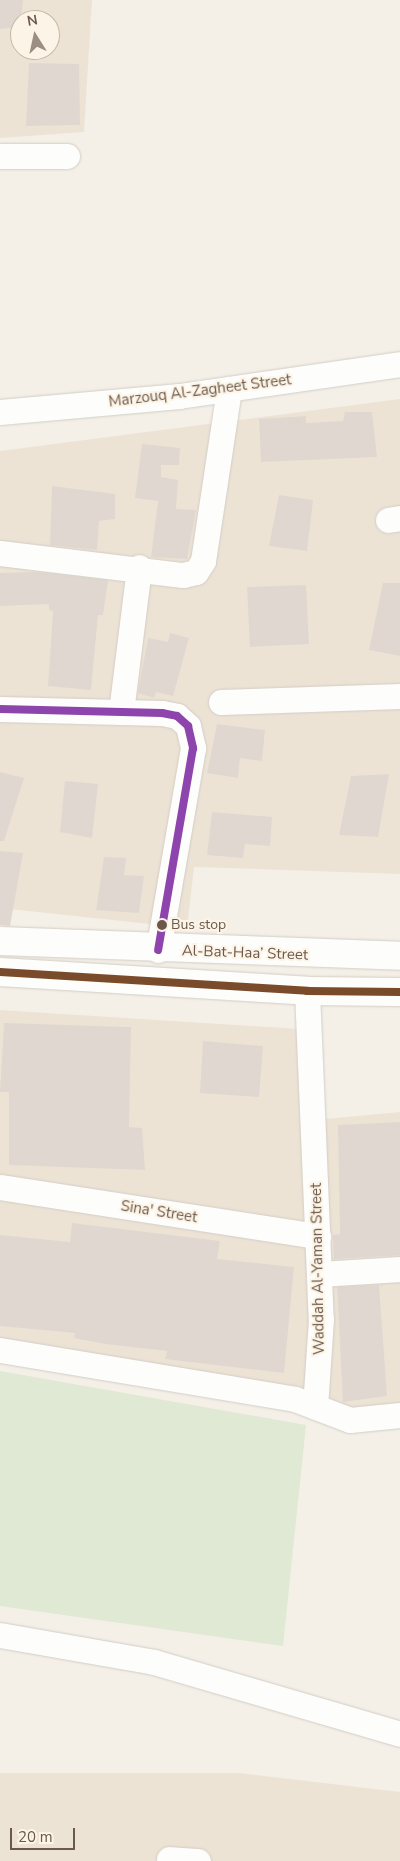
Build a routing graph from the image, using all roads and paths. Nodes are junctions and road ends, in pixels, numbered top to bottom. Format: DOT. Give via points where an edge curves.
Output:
graph roads {
  1 [pos="0,156"];
  2 [pos="67,156"];
  3 [pos="400,364"];
  4 [pos="229,389"];
  5 [pos="0,412"];
  6 [pos="0,553"];
  7 [pos="139,567"];
  8 [pos="400,696"];
  9 [pos="221,702"];
  10 [pos="0,709"];
  11 [pos="121,712"];
  12 [pos="0,941"];
  13 [pos="158,950"];
  14 [pos="400,956"];
  15 [pos="0,972"];
  16 [pos="307,990"];
  17 [pos="400,992"];
  18 [pos="0,1187"];
  19 [pos="318,1236"];
  20 [pos="400,1269"];
  21 [pos="320,1274"];
  22 [pos="0,1350"];
  23 [pos="316,1407"];
  24 [pos="400,1415"];
  25 [pos="0,1634"];
  26 [pos="400,1734"];
  27 [pos="169,1859"];
  28 [pos="198,1861"];
  1 -- 2 [label="street"];
  3 -- 4 [label="street, Marzouq Al-Zagheet Street"];
  4 -- 5 [label="street, Marzouq Al-Zagheet Street"];
  4 -- 7 [label="street" via="202,565 188,575"];
  6 -- 7 [label="street"];
  7 -- 11 [label="street"];
  8 -- 9 [label="street"];
  10 -- 11 [label="street"];
  11 -- 13 [label="street" via="177,716 192,733 192,756"];
  12 -- 13 [label="street, Al-Bat-Haa’ Street"];
  13 -- 14 [label="street, Al-Bat-Haa’ Street"];
  15 -- 16 [label="street"];
  16 -- 17 [label="street"];
  16 -- 19 [label="street, Waddah Al-Yaman Street"];
  18 -- 19 [label="street, Sina' Street"];
  19 -- 21 [label="street, Waddah Al-Yaman Street"];
  20 -- 21 [label="street"];
  21 -- 23 [label="street, Waddah Al-Yaman Street"];
  22 -- 23 [label="street" via="295,1399"];
  23 -- 24 [label="street" via="350,1420"];
  25 -- 26 [label="street" via="154,1662"];
  27 -- 28 [label="street"];
}
